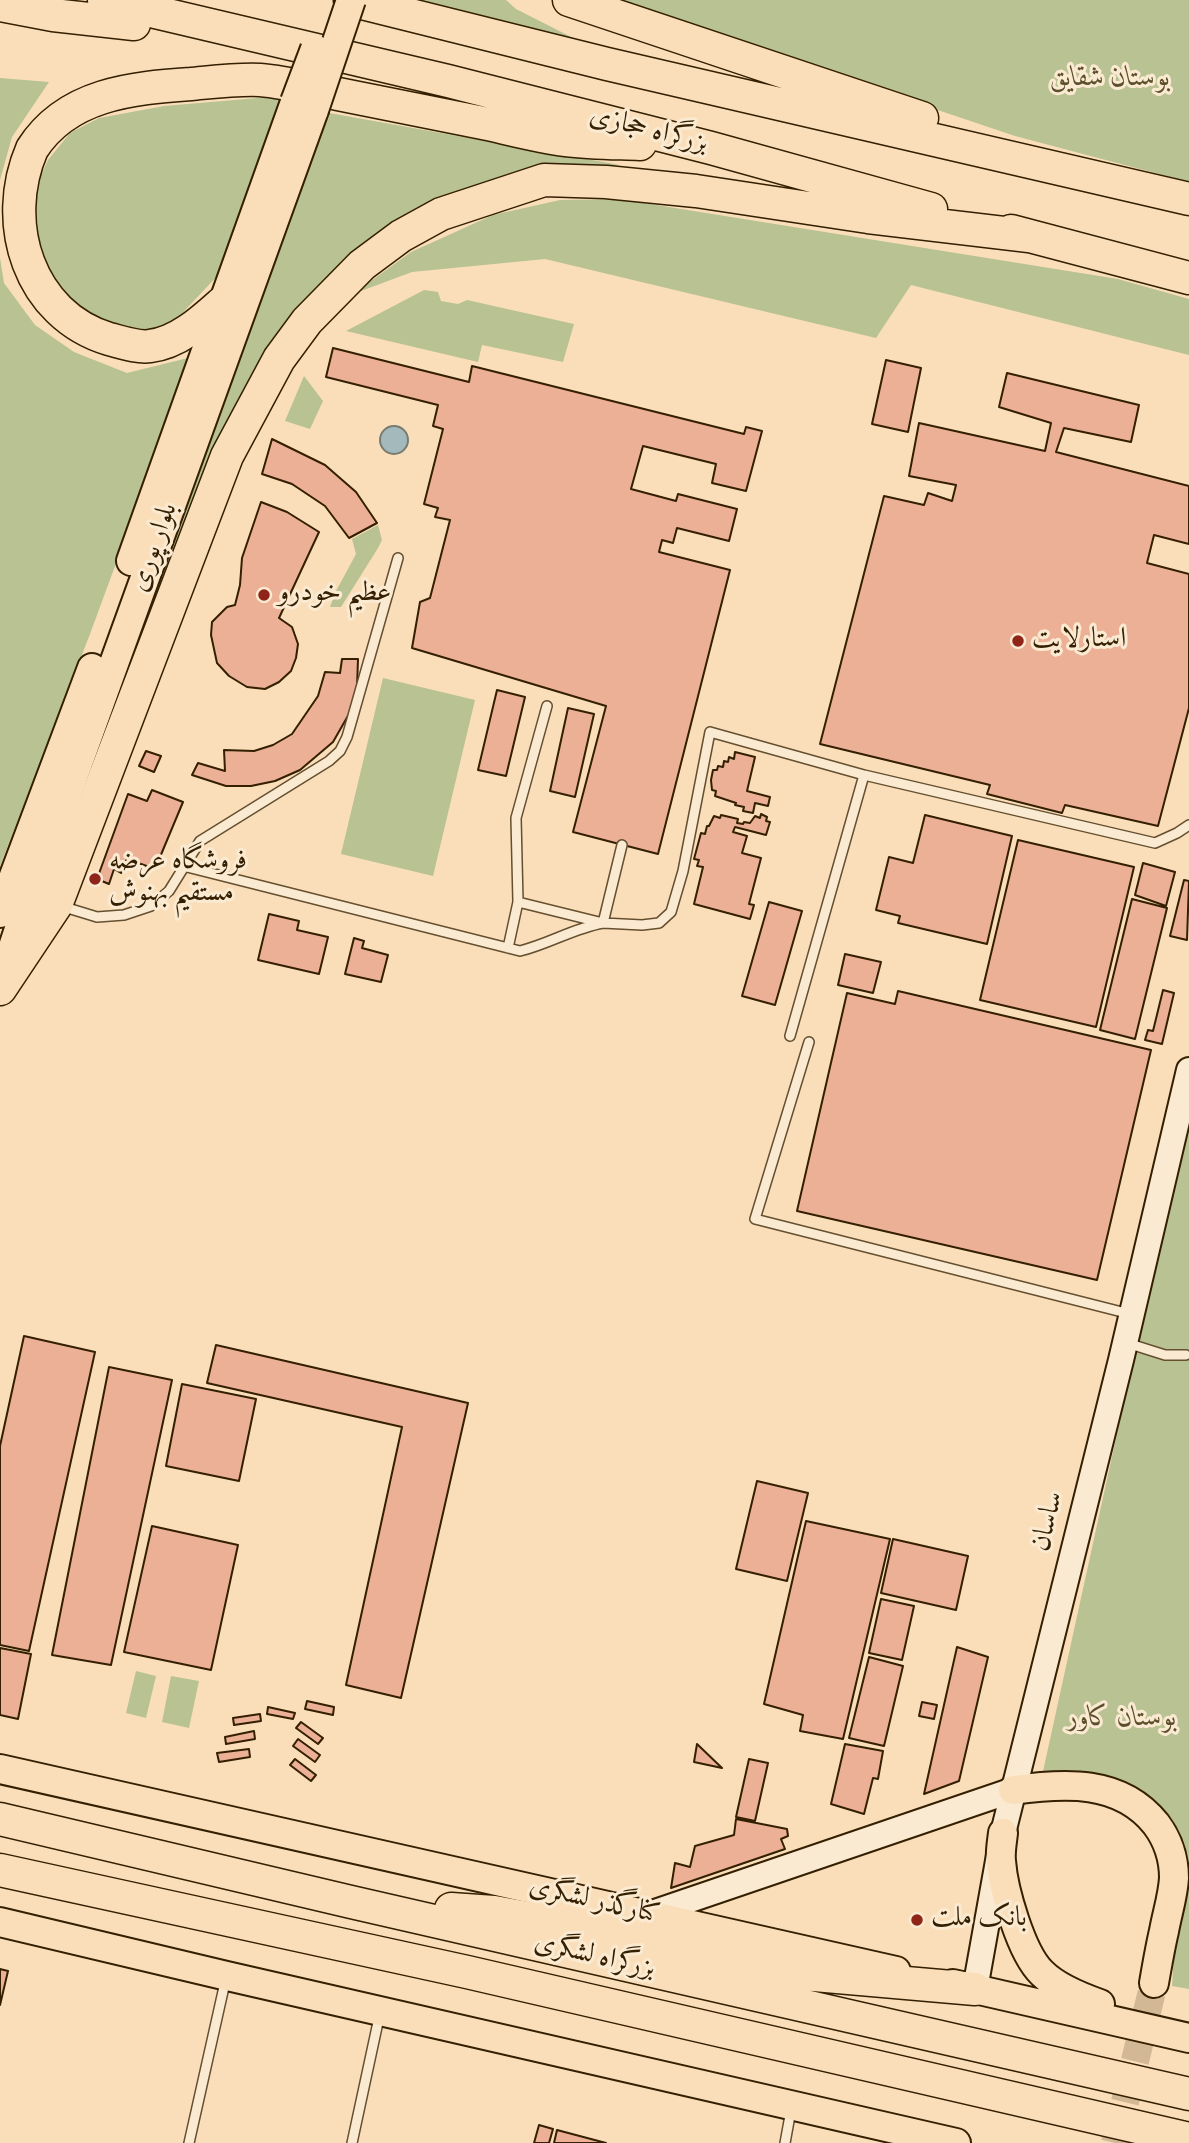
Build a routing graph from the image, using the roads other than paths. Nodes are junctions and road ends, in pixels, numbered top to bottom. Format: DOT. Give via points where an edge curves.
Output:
graph roads {
  1 [pos="104,0"];
  2 [pos="333,0"];
  3 [pos="351,0"];
  4 [pos="569,0"];
  5 [pos="0,5"];
  6 [pos="257,37"];
  7 [pos="304,106"];
  8 [pos="711,148"];
  9 [pos="1058,168"];
  10 [pos="1189,199"];
  11 [pos="1029,236"];
  12 [pos="1189,278"];
  13 [pos="222,303"];
  14 [pos="398,558"];
  15 [pos="547,706"];
  16 [pos="864,775"];
  17 [pos="1189,825"];
  18 [pos="622,845"];
  19 [pos="183,866"];
  20 [pos="518,902"];
  21 [pos="56,905"];
  22 [pos="0,913"];
  23 [pos="603,923"];
  24 [pos="508,948"];
  25 [pos="0,988"];
  26 [pos="790,1036"];
  27 [pos="809,1042"];
  28 [pos="1189,1071"];
  29 [pos="1132,1314"];
  30 [pos="1125,1342"];
  31 [pos="1186,1355"];
  32 [pos="0,1769"];
  33 [pos="1013,1790"];
  34 [pos="0,1819"];
  35 [pos="1003,1833"];
  36 [pos="0,1870"];
  37 [pos="351,1902"];
  38 [pos="646,1915"];
  39 [pos="0,1922"];
  40 [pos="227,1976"];
  41 [pos="1154,1983"];
  42 [pos="975,1989"];
  43 [pos="380,2012"];
  44 [pos="1151,2029"];
  45 [pos="1189,2038"];
  46 [pos="1189,2094"];
  47 [pos="792,2106"];
  48 [pos="1189,2139"];
  49 [pos="189,2143"];
  50 [pos="352,2143"];
  51 [pos="785,2143"];
  52 [pos="956,2143"];
  1 -- 6 [label="highway, بزرگراه حجازی"];
  2 -- 7 [label="main road, bridge"];
  3 -- 7 [label="main road, bridge"];
  3 -- 9 [label="highway, بزرگراه حجازی"];
  4 -- 9 [label="highway"];
  5 -- 6 [label="highway"];
  6 -- 8 [label="highway, بزرگراه حجازی"];
  7 -- 13 [label="main road, بلوار پوری"];
  7 -- 25 [label="main road, بلوار پوری"];
  8 -- 11 [label="highway, بزرگراه حجازی"];
  8 -- 13 [label="highway" via="565,140 260,80 119,92 95,98 43,133 15,188 14,231 24,269 53,308 94,334 150,346 201,322"];
  9 -- 10 [label="highway, بزرگراه حجازی"];
  11 -- 12 [label="highway, بزرگراه حجازی"];
  11 -- 21 [label="highway" via="696,191 544,180 441,214 401,236 362,265 307,321 279,359 227,456"];
  13 -- 22 [label="main road, بلوار پوری"];
  14 -- 19 [label="lane" via="340,751 200,841"];
  15 -- 20 [label="lane" via="516,818"];
  16 -- 17 [label="lane" via="1155,843"];
  16 -- 23 [label="lane" via="710,732 671,912 659,923"];
  16 -- 26 [label="lane"];
  18 -- 23 [label="lane"];
  19 -- 21 [label="lane" via="169,891 151,906 124,915 97,917"];
  19 -- 24 [label="lane"];
  20 -- 23 [label="lane"];
  20 -- 24 [label="lane"];
  21 -- 25 [label="highway"];
  23 -- 24 [label="lane" via="545,945 520,951"];
  27 -- 29 [label="lane" via="755,1219"];
  28 -- 29 [label="street, ساسان"];
  29 -- 30 [label="street, ساسان"];
  30 -- 31 [label="lane" via="1165,1355"];
  30 -- 33 [label="street, ساسان"];
  32 -- 38 [label="main road, کنارگذر لشگری"];
  33 -- 35 [label="street, ساسان"];
  33 -- 38 [label="street"];
  33 -- 41 [label="main road" via="1078,1785 1103,1790 1135,1804 1161,1831 1170,1848 1174,1881"];
  34 -- 37 [label="highway, بزرگراه لشگری"];
  35 -- 42 [label="street, ساسان"];
  35 -- 44 [label="main road" via="1000,1859 1006,1893 1026,1948 1041,1973 1077,1997 1142,2018"];
  36 -- 48 [label="highway, بزرگراه لشگری" via="467,1972"];
  37 -- 42 [label="highway" via="494,1912 780,1972"];
  37 -- 46 [label="highway, بزرگراه لشگری"];
  38 -- 42 [label="main road, کنارگذر لشگری"];
  39 -- 40 [label="main road"];
  40 -- 43 [label="main road"];
  40 -- 49 [label="lane"];
  42 -- 44 [label="main road, کنارگذر لشگری"];
  43 -- 47 [label="main road"];
  43 -- 50 [label="lane"];
  44 -- 45 [label="main road, کنارگذر لشگری"];
  47 -- 51 [label="lane"];
  47 -- 52 [label="main road"];
}
